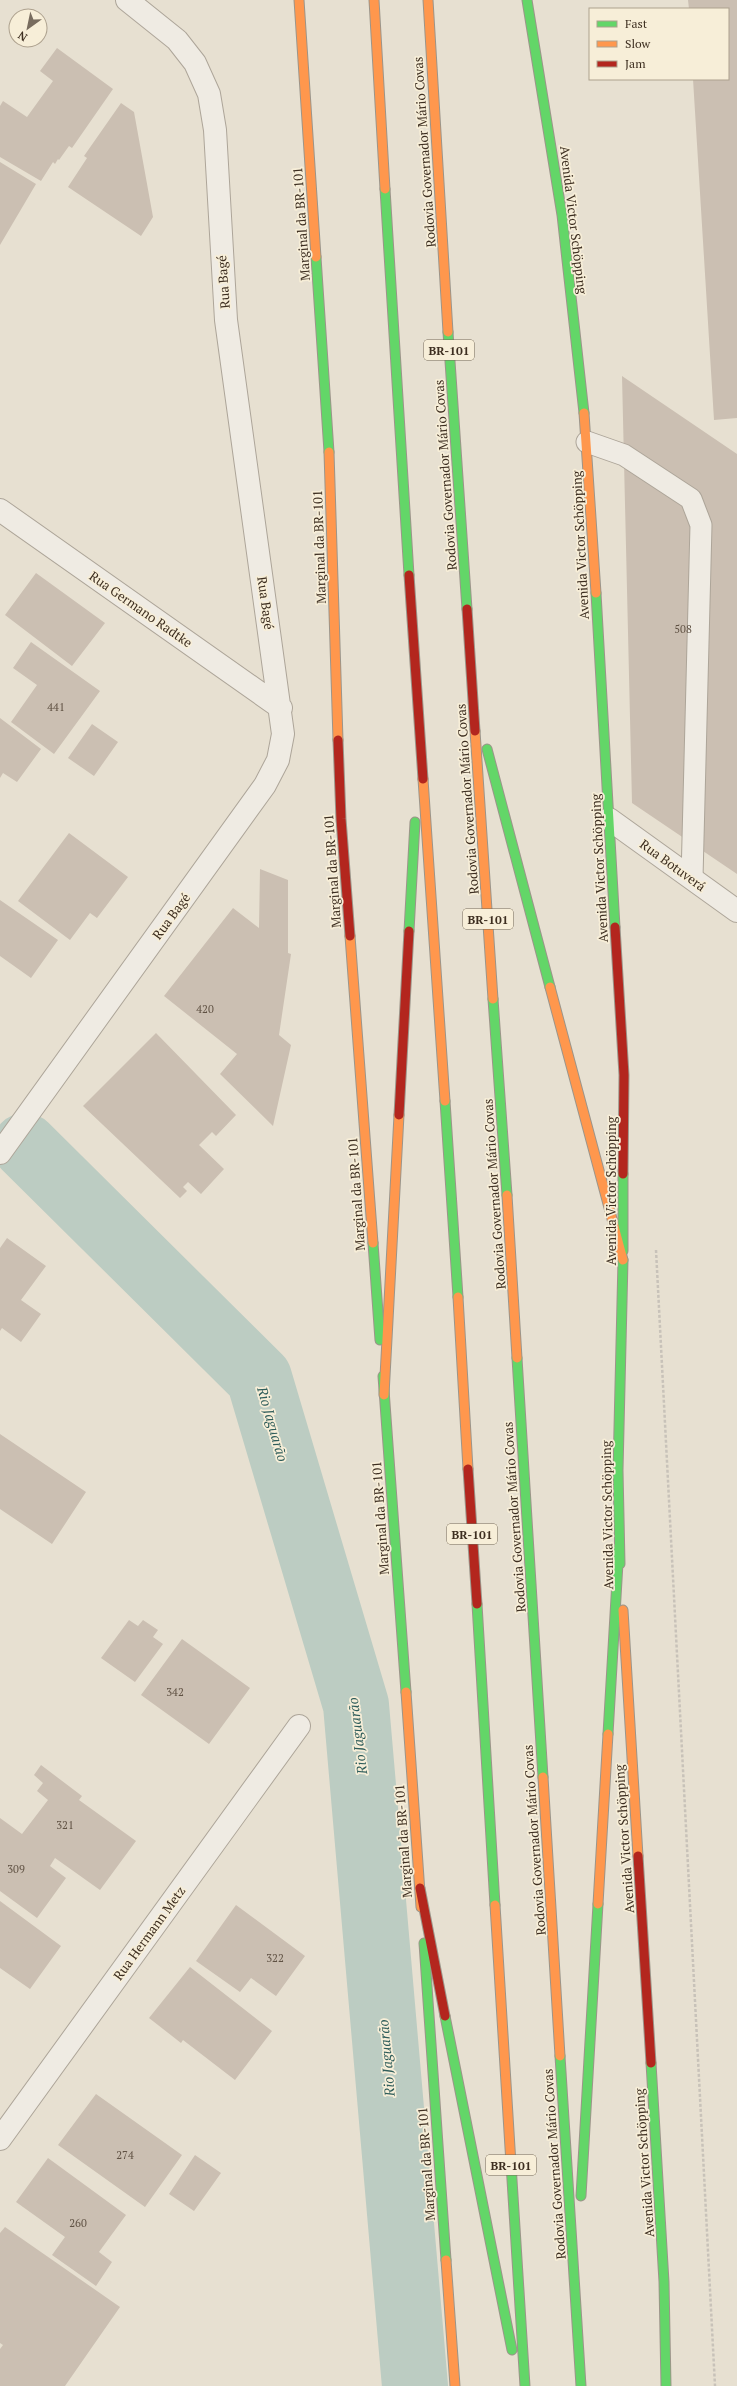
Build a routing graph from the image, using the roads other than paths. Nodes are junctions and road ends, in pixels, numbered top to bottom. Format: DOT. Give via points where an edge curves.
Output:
graph roads {
  1 [pos="127,0"];
  2 [pos="299,0"];
  3 [pos="374,0"];
  4 [pos="428,0"];
  5 [pos="527,0"];
  6 [pos="587,442"];
  7 [pos="0,510"];
  8 [pos="474,700"];
  9 [pos="281,708"];
  10 [pos="420,725"];
  11 [pos="609,819"];
  12 [pos="692,878"];
  13 [pos="737,911"];
  14 [pos="0,1153"];
  15 [pos="623,1260"];
  16 [pos="384,1395"];
  17 [pos="619,1546"];
  18 [pos="299,1726"];
  19 [pos="420,1888"];
  20 [pos="0,2139"];
  21 [pos="576,2293"];
  22 [pos="455,2386"];
  23 [pos="519,2386"];
  24 [pos="525,2386"];
  25 [pos="581,2386"];
  26 [pos="666,2386"];
  1 -- 9 [label="street, Rua Bagé" via="177,40 195,63 209,94 215,130 226,320"];
  2 -- 16 [label="main road, Marginal da BR-101" via="330,457 341,819"];
  3 -- 10 [label="main road, BR-101"];
  4 -- 8 [label="main road, Rodovia Governador Mário Covas / BR-101"];
  5 -- 6 [label="main road, Avenida Victor Schöpping" via="561,208"];
  6 -- 11 [label="main road, Avenida Victor Schöpping"];
  6 -- 12 [label="lane" via="624,455 692,499 701,525"];
  7 -- 9 [label="street, Rua Germano Radtke"];
  8 -- 15 [label="main road"];
  8 -- 21 [label="main road, Rodovia Governador Mário Covas / BR-101"];
  9 -- 14 [label="street, Rua Bagé" via="284,734 278,760 265,785"];
  10 -- 16 [label="main road"];
  10 -- 24 [label="main road, BR-101"];
  11 -- 12 [label="street, Rua Botuverá"];
  11 -- 15 [label="main road, Avenida Victor Schöpping" via="624,1075"];
  12 -- 13 [label="street, Rua Botuverá"];
  15 -- 17 [label="main road, Avenida Victor Schöpping" via="618,1470"];
  16 -- 19 [label="main road, Marginal da BR-101"];
  17 -- 21 [label="main road"];
  17 -- 26 [label="main road, Avenida Victor Schöpping" via="664,2282"];
  18 -- 20 [label="street, Rua Hermann Metz"];
  19 -- 22 [label="main road, Marginal da BR-101"];
  19 -- 23 [label="main road"];
  21 -- 25 [label="main road, Rodovia Governador Mário Covas / BR-101"];
}
